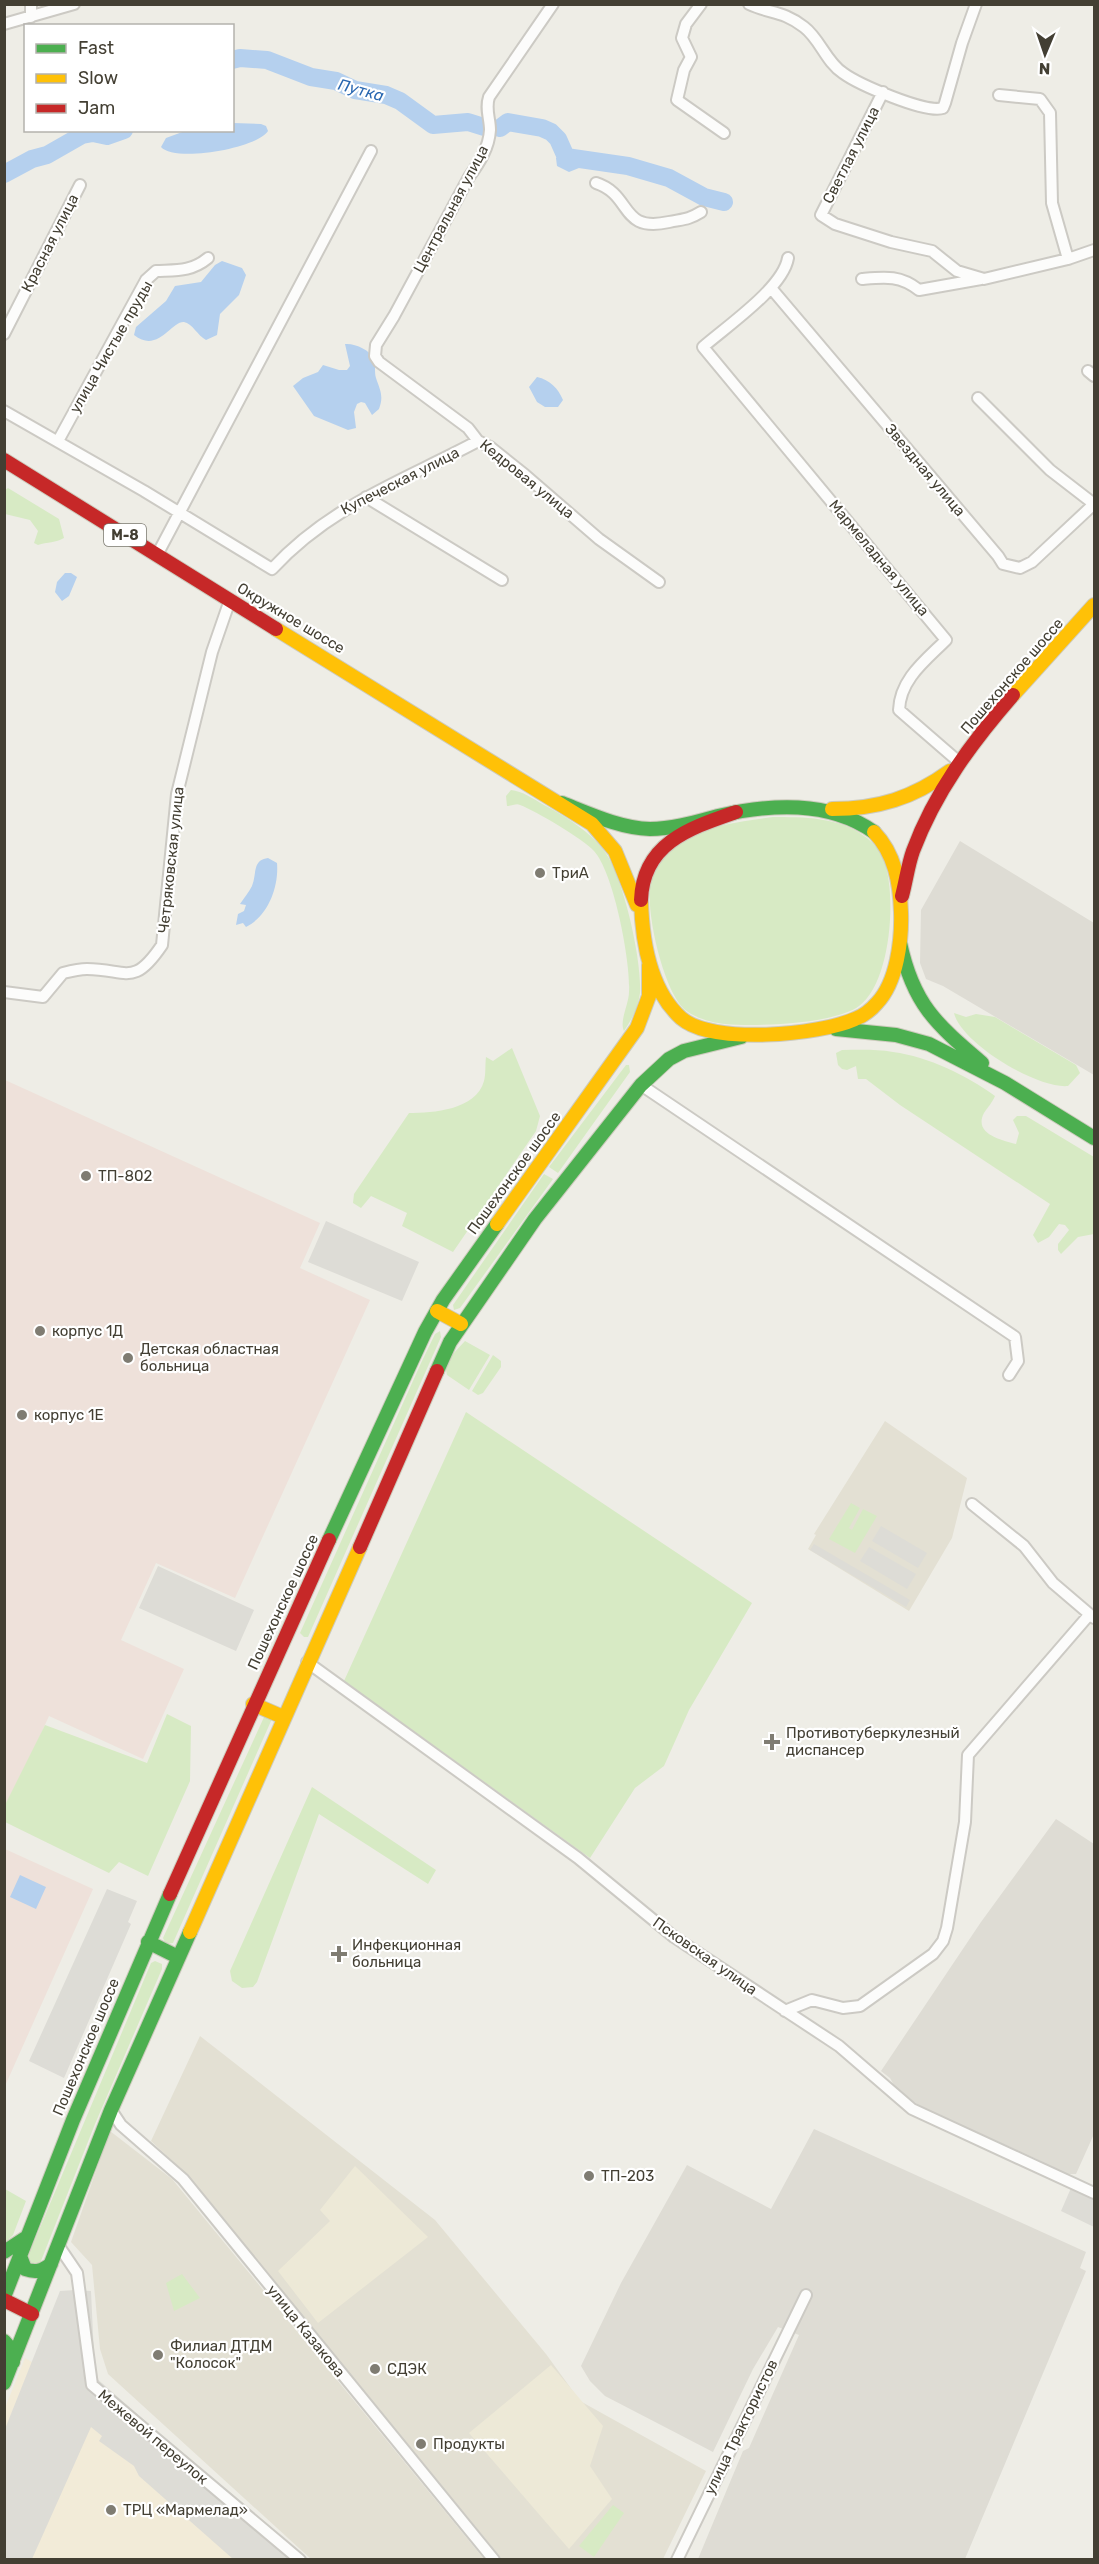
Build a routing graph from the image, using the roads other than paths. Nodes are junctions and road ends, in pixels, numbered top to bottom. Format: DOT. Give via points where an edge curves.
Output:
graph roads {
  1 [pos="31,4"];
  2 [pos="74,4"];
  3 [pos="553,4"];
  4 [pos="701,4"];
  5 [pos="748,4"];
  6 [pos="976,4"];
  7 [pos="31,17"];
  8 [pos="4,24"];
  9 [pos="883,92"];
  10 [pos="999,95"];
  11 [pos="724,132"];
  12 [pos="371,151"];
  13 [pos="596,183"];
  14 [pos="80,185"];
  15 [pos="701,212"];
  16 [pos="1095,250"];
  17 [pos="207,258"];
  18 [pos="788,258"];
  19 [pos="1068,259"];
  20 [pos="862,279"];
  21 [pos="984,279"];
  22 [pos="771,288"];
  23 [pos="4,334"];
  24 [pos="374,351"];
  25 [pos="978,398"];
  26 [pos="4,411"];
  27 [pos="58,441"];
  28 [pos="478,441"];
  29 [pos="4,460"];
  30 [pos="366,497"];
  31 [pos="1094,504"];
  32 [pos="178,511"];
  33 [pos="157,555"];
  34 [pos="502,580"];
  35 [pos="658,582"];
  36 [pos="230,600"];
  37 [pos="1095,605"];
  38 [pos="957,765"];
  39 [pos="562,803"];
  40 [pos="822,809"];
  41 [pos="736,812"];
  42 [pos="901,901"];
  43 [pos="642,920"];
  44 [pos="899,938"];
  45 [pos="648,957"];
  46 [pos="4,992"];
  47 [pos="826,1029"];
  48 [pos="756,1035"];
  49 [pos="1005,1083"];
  50 [pos="641,1085"];
  51 [pos="1095,1138"];
  52 [pos="437,1311"];
  53 [pos="462,1324"];
  54 [pos="1009,1375"];
  55 [pos="972,1504"];
  56 [pos="1092,1617"];
  57 [pos="307,1662"];
  58 [pos="253,1704"];
  59 [pos="283,1717"];
  60 [pos="148,1942"];
  61 [pos="178,1957"];
  62 [pos="785,2011"];
  63 [pos="111,2110"];
  64 [pos="1095,2193"];
  65 [pos="27,2237"];
  66 [pos="58,2245"];
  67 [pos="4,2252"];
  68 [pos="21,2256"];
  69 [pos="51,2264"];
  70 [pos="806,2295"];
  71 [pos="4,2299"];
  72 [pos="32,2314"];
  73 [pos="4,2342"];
  74 [pos="13,2362"];
  75 [pos="4,2383"];
  76 [pos="300,2559"];
  77 [pos="494,2559"];
  78 [pos="677,2559"];
  1 -- 7 [label="street"];
  2 -- 7 [label="street"];
  3 -- 24 [label="street, Центральная улица" via="489,97 490,129 481,160"];
  4 -- 11 [label="street" via="686,24 682,38 691,57 678,100"];
  5 -- 9 [label="street, Светлая улица" via="788,16 818,40 842,73"];
  6 -- 9 [label="street, Светлая улица" via="943,108 922,106"];
  7 -- 8 [label="street"];
  9 -- 21 [label="street, Светлая улица" via="821,215 835,224 891,243 932,251 957,270"];
  10 -- 19 [label="street" via="1040,99 1050,113 1052,203"];
  12 -- 32 [label="street"];
  13 -- 15 [label="street" via="609,187 637,221 648,225 688,220"];
  14 -- 23 [label="street, Красная улица"];
  16 -- 19 [label="street"];
  17 -- 27 [label="street, улица Чистые пруды" via="197,267 156,271 146,280"];
  18 -- 22 [label="street" via="786,270"];
  19 -- 21 [label="street"];
  20 -- 21 [label="street" via="893,277 919,290"];
  22 -- 31 [label="street, Звездная улица" via="1003,564 1020,568 1032,562"];
  22 -- 38 [label="street, Мармеладная улица" via="703,347 946,640 909,677 899,697 898,710"];
  24 -- 28 [label="street, Кедровая улица" via="379,362 468,428"];
  25 -- 31 [label="street" via="1050,471"];
  26 -- 27 [label="street"];
  27 -- 32 [label="street"];
  28 -- 30 [label="street, Купеческая улица"];
  28 -- 35 [label="street, Кедровая улица" via="525,475 602,542"];
  29 -- 33 [label="main road, Окружное шоссе / М-8"];
  30 -- 32 [label="street, Купеческая улица" via="308,533 272,569"];
  30 -- 34 [label="street"];
  32 -- 33 [label="street"];
  33 -- 36 [label="main road, Окружное шоссе / М-8"];
  36 -- 39 [label="main road, Окружное шоссе / М-8"];
  36 -- 46 [label="street, Четряковская улица" via="212,652 177,794 162,945 150,963 128,975 87,969 63,973 43,997"];
  37 -- 38 [label="main road, Пошехонское шоссе"];
  38 -- 40 [label="main road" via="925,790 901,801 873,808"];
  38 -- 42 [label="main road" via="914,844"];
  39 -- 41 [label="main road, Окружное шоссе" via="630,826 651,829"];
  39 -- 43 [label="main road, Окружное шоссе" via="609,841"];
  40 -- 41 [label="main road, Окружное шоссе" via="784,807"];
  40 -- 42 [label="main road, Окружное шоссе" via="859,822 882,840 893,863"];
  41 -- 43 [label="main road, Окружное шоссе" via="680,834 657,854 642,883"];
  42 -- 44 [label="main road, Окружное шоссе"];
  43 -- 45 [label="main road, Окружное шоссе"];
  44 -- 47 [label="main road, Окружное шоссе" via="881,998 855,1020"];
  44 -- 49 [label="main road, Окружное шоссе" via="911,984 923,1005 952,1037"];
  45 -- 48 [label="main road, Окружное шоссе" via="668,1003 685,1022 717,1032"];
  45 -- 52 [label="main road, Пошехонское шоссе" via="649,996 637,1028"];
  47 -- 48 [label="main road, Окружное шоссе"];
  47 -- 49 [label="main road, Окружное шоссе" via="914,1039"];
  48 -- 50 [label="main road" via="684,1051 669,1059"];
  49 -- 51 [label="main road, Окружное шоссе"];
  50 -- 53 [label="main road" via="564,1181"];
  50 -- 54 [label="street" via="1015,1337 1018,1362"];
  52 -- 53 [label="main road"];
  52 -- 58 [label="main road, Пошехонское шоссе"];
  53 -- 57 [label="main road" via="450,1342"];
  55 -- 56 [label="street" via="1024,1546 1053,1583"];
  56 -- 62 [label="street" via="968,1755 965,1822 947,1928 933,1954 860,2006 843,2008 812,2000"];
  57 -- 59 [label="main road"];
  57 -- 62 [label="street, Псковская улица" via="578,1858 674,1937"];
  58 -- 59 [label="main road"];
  58 -- 60 [label="main road, Пошехонское шоссе"];
  59 -- 61 [label="main road"];
  60 -- 61 [label="main road"];
  60 -- 65 [label="main road, Пошехонское шоссе"];
  61 -- 63 [label="main road"];
  62 -- 64 [label="street, Псковская улица" via="839,2046 921,2114"];
  63 -- 66 [label="main road"];
  63 -- 77 [label="street, улица Казакова" via="121,2125 183,2179"];
  65 -- 67 [label="main road"];
  65 -- 68 [label="main road, Пошехонское шоссе"];
  66 -- 69 [label="main road"];
  66 -- 76 [label="street, Межевой переулок" via="77,2273 92,2385"];
  68 -- 69 [label="main road" via="25,2270 33,2273"];
  68 -- 71 [label="main road, Пошехонское шоссе"];
  69 -- 72 [label="main road"];
  70 -- 78 [label="street, улица Трактористов"];
  71 -- 72 [label="main road, Пошехонское шоссе"];
  72 -- 74 [label="main road"];
  73 -- 74 [label="main road" via="11,2349"];
  74 -- 75 [label="main road"];
}
